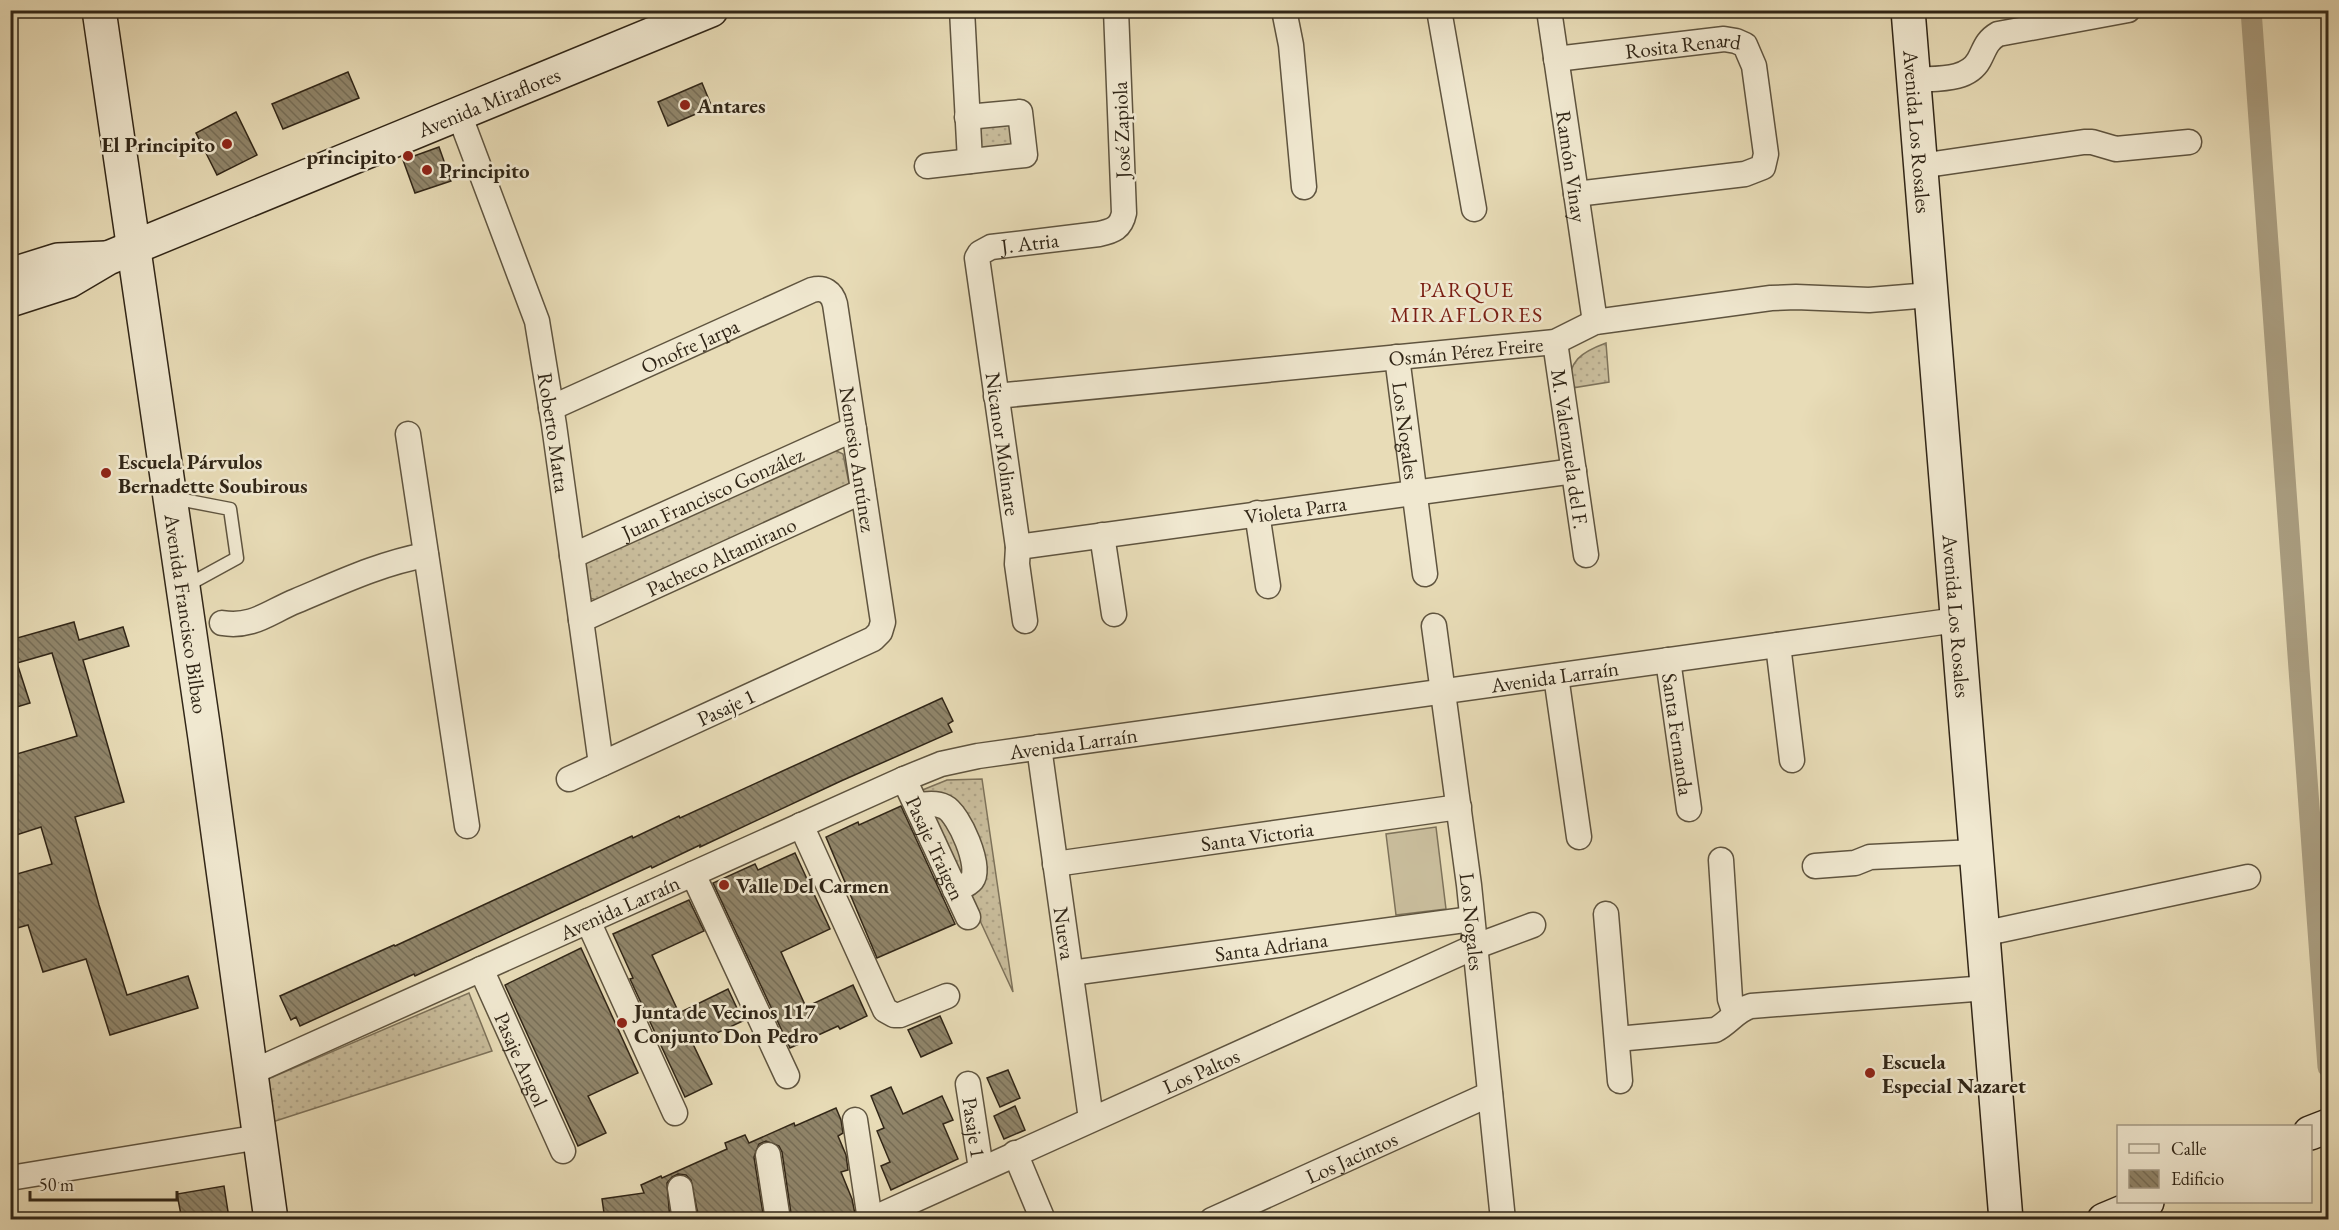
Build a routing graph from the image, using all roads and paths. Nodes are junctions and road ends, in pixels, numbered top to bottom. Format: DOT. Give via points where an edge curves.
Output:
graph roads {
  1 [pos="99,10"];
  2 [pos="711,10"];
  3 [pos="962,10"];
  4 [pos="1116,10"];
  5 [pos="1284,10"];
  6 [pos="1439,10"];
  7 [pos="1549,10"];
  8 [pos="1908,10"];
  9 [pos="2128,10"];
  10 [pos="1556,59"];
  11 [pos="1914,80"];
  12 [pos="459,114"];
  13 [pos="967,117"];
  14 [pos="2189,142"];
  15 [pos="970,161"];
  16 [pos="927,166"];
  17 [pos="1920,166"];
  18 [pos="1304,188"];
  19 [pos="1576,195"];
  20 [pos="1474,210"];
  21 [pos="1099,234"];
  22 [pos="120,253"];
  23 [pos="977,269"];
  24 [pos="10,275"];
  25 [pos="826,290"];
  26 [pos="1930,295"];
  27 [pos="10,300"];
  28 [pos="1596,322"];
  29 [pos="1556,342"];
  30 [pos="1397,357"];
  31 [pos="996,396"];
  32 [pos="551,408"];
  33 [pos="854,429"];
  34 [pos="408,434"];
  35 [pos="1574,471"];
  36 [pos="863,491"];
  37 [pos="1415,493"];
  38 [pos="170,498"];
  39 [pos="1257,513"];
  40 [pos="1102,535"];
  41 [pos="1018,547"];
  42 [pos="426,555"];
  43 [pos="1586,555"];
  44 [pos="572,556"];
  45 [pos="1425,574"];
  46 [pos="1268,586"];
  47 [pos="183,588"];
  48 [pos="1114,614"];
  49 [pos="581,620"];
  50 [pos="1956,620"];
  51 [pos="1025,621"];
  52 [pos="1434,626"];
  53 [pos="880,632"];
  54 [pos="190,634"];
  55 [pos="1778,645"];
  56 [pos="1668,660"];
  57 [pos="1556,676"];
  58 [pos="1442,691"];
  59 [pos="1039,747"];
  60 [pos="1792,760"];
  61 [pos="601,764"];
  62 [pos="904,778"];
  63 [pos="569,779"];
  64 [pos="1459,807"];
  65 [pos="1689,809"];
  66 [pos="801,825"];
  67 [pos="467,826"];
  68 [pos="1579,837"];
  69 [pos="1975,852"];
  70 [pos="1721,860"];
  71 [pos="1055,864"];
  72 [pos="1815,866"];
  73 [pos="693,874"];
  74 [pos="2248,877"];
  75 [pos="1606,914"];
  76 [pos="968,917"];
  77 [pos="1472,919"];
  78 [pos="588,921"];
  79 [pos="1533,925"];
  80 [pos="1982,934"];
  81 [pos="1474,946"];
  82 [pos="481,969"];
  83 [pos="1071,973"];
  84 [pos="1987,988"];
  85 [pos="947,996"];
  86 [pos="1735,1014"];
  87 [pos="1617,1039"];
  88 [pos="250,1073"];
  89 [pos="787,1076"];
  90 [pos="1620,1081"];
  91 [pos="968,1084"];
  92 [pos="1490,1094"];
  93 [pos="675,1113"];
  94 [pos="1091,1119"];
  95 [pos="855,1120"];
  96 [pos="260,1137"];
  97 [pos="563,1151"];
  98 [pos="1015,1154"];
  99 [pos="768,1155"];
  100 [pos="981,1169"];
  101 [pos="10,1178"];
  102 [pos="680,1188"];
  103 [pos="2145,1203"];
  104 [pos="271,1220"];
  105 [pos="685,1220"];
  106 [pos="778,1220"];
  107 [pos="870,1220"];
  108 [pos="1043,1220"];
  109 [pos="1212,1220"];
  110 [pos="1503,1220"];
  111 [pos="2006,1220"];
  112 [pos="2104,1220"];
  1 -- 22 [label="main road, Avenida Francisco Bilbao"];
  2 -- 12 [label="main road, Avenida Miraflores"];
  3 -- 13 [label="street"];
  4 -- 21 [label="street, José Zapiola" via="1124,213 1118,227"];
  5 -- 18 [label="street" via="1291,45"];
  6 -- 20 [label="street"];
  7 -- 10 [label="street, Ramón Vinay"];
  8 -- 11 [label="main road, Avenida Los Rosales"];
  9 -- 11 [label="street" via="1998,34 1988,41 1978,62 1964,75"];
  10 -- 19 [label="street, Ramón Vinay"];
  10 -- 19 [label="street, Rosita Renard" via="1724,39 1745,45 1757,88 1766,154 1763,167 1745,174"];
  11 -- 17 [label="main road, Avenida Los Rosales"];
  12 -- 22 [label="main road, Avenida Miraflores"];
  12 -- 32 [label="street, Roberto Matta" via="537,321"];
  13 -- 15 [label="street"];
  13 -- 15 [label="street" via="1020,112 1025,155"];
  14 -- 17 [label="street" via="2116,149 2084,142"];
  15 -- 16 [label="street"];
  17 -- 26 [label="main road, Avenida Los Rosales"];
  19 -- 28 [label="street, Ramón Vinay"];
  21 -- 23 [label="street, J. Atria" via="991,247 980,253"];
  22 -- 24 [label="main road" via="58,260"];
  22 -- 27 [label="main road" via="69,281"];
  22 -- 38 [label="main road, Avenida Francisco Bilbao"];
  23 -- 31 [label="street, Nicanor Molinare"];
  25 -- 32 [label="street, Onofre Jarpa" via="812,290"];
  25 -- 33 [label="street, Nemesio Antúnez" via="834,298"];
  26 -- 28 [label="street, Osmán Pérez Freire" via="1869,300 1771,298"];
  26 -- 50 [label="main road, Avenida Los Rosales"];
  28 -- 29 [label="street, Osmán Pérez Freire"];
  29 -- 30 [label="street, Osmán Pérez Freire"];
  29 -- 35 [label="street, M. Valenzuela del F."];
  30 -- 31 [label="street, Osmán Pérez Freire"];
  30 -- 37 [label="street, Los Nogales"];
  31 -- 41 [label="street, Nicanor Molinare"];
  32 -- 44 [label="street, Roberto Matta"];
  33 -- 36 [label="street, Nemesio Antúnez"];
  33 -- 44 [label="street, Juan Francisco González"];
  34 -- 42 [label="street"];
  35 -- 37 [label="street, Violeta Parra"];
  35 -- 43 [label="street, M. Valenzuela del F."];
  36 -- 49 [label="street, Pacheco Altamirano"];
  36 -- 53 [label="street, Nemesio Antúnez" via="883,617"];
  37 -- 39 [label="street, Violeta Parra"];
  37 -- 45 [label="street, Los Nogales"];
  38 -- 47 [label="main road, Avenida Francisco Bilbao"];
  38 -- 47 [label="lane" via="230,509 237,558"];
  39 -- 40 [label="street, Violeta Parra"];
  39 -- 46 [label="street"];
  40 -- 41 [label="street, Violeta Parra"];
  40 -- 48 [label="street"];
  41 -- 51 [label="street, Nicanor Molinare"];
  42 -- 54 [label="street" via="381,566 249,623 222,622"];
  42 -- 67 [label="street"];
  44 -- 49 [label="street, Roberto Matta"];
  47 -- 54 [label="main road, Avenida Francisco Bilbao"];
  49 -- 61 [label="street, Roberto Matta"];
  50 -- 55 [label="street, Avenida Larraín"];
  50 -- 69 [label="main road, Avenida Los Rosales"];
  52 -- 58 [label="street, Los Nogales"];
  53 -- 61 [label="street, Pasaje 1" via="869,641"];
  54 -- 88 [label="main road, Avenida Francisco Bilbao"];
  55 -- 56 [label="street, Avenida Larraín"];
  55 -- 60 [label="street"];
  56 -- 57 [label="street, Avenida Larraín"];
  56 -- 65 [label="street, Santa Fernanda"];
  57 -- 58 [label="street, Avenida Larraín"];
  57 -- 68 [label="street"];
  58 -- 59 [label="street, Avenida Larraín"];
  58 -- 64 [label="street, Los Nogales"];
  59 -- 62 [label="street, Avenida Larraín" via="960,759"];
  59 -- 71 [label="street, Nueva"];
  61 -- 63 [label="street, Pasaje 1"];
  62 -- 66 [label="street, Avenida Larraín"];
  62 -- 76 [label="street, Pasaje Traigen"];
  64 -- 71 [label="street, Santa Victoria"];
  64 -- 77 [label="street, Los Nogales"];
  66 -- 73 [label="street, Avenida Larraín"];
  66 -- 85 [label="street" via="885,1010 900,1015"];
  69 -- 72 [label="street" via="1870,857 1855,863"];
  69 -- 80 [label="main road, Avenida Los Rosales"];
  70 -- 86 [label="street" via="1730,999"];
  71 -- 83 [label="street, Nueva"];
  73 -- 78 [label="street, Avenida Larraín"];
  73 -- 89 [label="street"];
  74 -- 80 [label="street"];
  75 -- 87 [label="street"];
  77 -- 81 [label="street, Los Nogales"];
  77 -- 83 [label="street, Santa Adriana"];
  78 -- 82 [label="street, Avenida Larraín"];
  78 -- 93 [label="street"];
  79 -- 81 [label="street, Los Paltos"];
  80 -- 84 [label="main road, Avenida Los Rosales"];
  81 -- 92 [label="street, Los Nogales"];
  81 -- 94 [label="street, Los Paltos"];
  82 -- 88 [label="street, Avenida Larraín"];
  82 -- 97 [label="street, Pasaje Angol"];
  83 -- 94 [label="street, Nueva"];
  84 -- 86 [label="street" via="1751,1006"];
  84 -- 111 [label="main road, Avenida Los Rosales"];
  86 -- 87 [label="street" via="1715,1030"];
  87 -- 90 [label="street"];
  88 -- 96 [label="main road, Avenida Francisco Bilbao"];
  91 -- 100 [label="street, Pasaje 1"];
  92 -- 109 [label="street, Los Jacintos"];
  92 -- 110 [label="street, Los Nogales"];
  94 -- 98 [label="street, Los Paltos"];
  95 -- 107 [label="street"];
  96 -- 101 [label="street"];
  96 -- 104 [label="main road, Avenida Francisco Bilbao"];
  98 -- 100 [label="street, Los Paltos"];
  98 -- 108 [label="street"];
  99 -- 106 [label="street"];
  100 -- 107 [label="street, Los Paltos"];
  102 -- 105 [label="street"];
  103 -- 112 [label="main road"];
}
